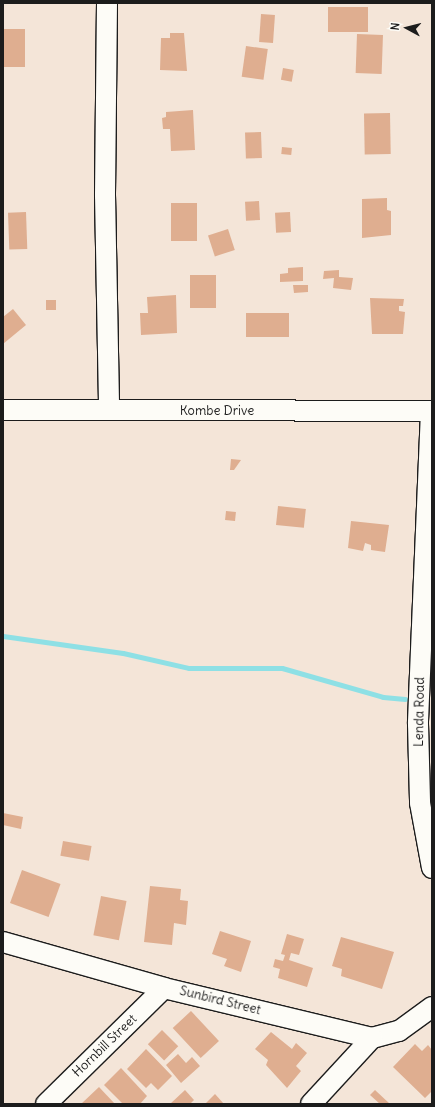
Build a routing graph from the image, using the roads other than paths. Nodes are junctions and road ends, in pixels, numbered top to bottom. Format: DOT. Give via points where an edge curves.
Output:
graph roads {
  1 [pos="107,3"];
  2 [pos="109,409"];
  3 [pos="3,410"];
  4 [pos="432,411"];
  5 [pos="432,868"];
  6 [pos="3,942"];
  7 [pos="164,988"];
  8 [pos="432,1007"];
  9 [pos="372,1038"];
  10 [pos="46,1104"];
  11 [pos="311,1104"];
  1 -- 2 [label="street" via="105,195"];
  2 -- 3 [label="street, Kombe Drive"];
  2 -- 4 [label="street, Kombe Drive"];
  4 -- 5 [label="street, Lenda Road" via="418,724 420,803"];
  6 -- 7 [label="street, Sunbird Street"];
  7 -- 9 [label="street, Sunbird Street"];
  7 -- 10 [label="street, Hornbill Street"];
  8 -- 9 [label="street, Sunbird Street" via="399,1031"];
  9 -- 11 [label="street"];
}
